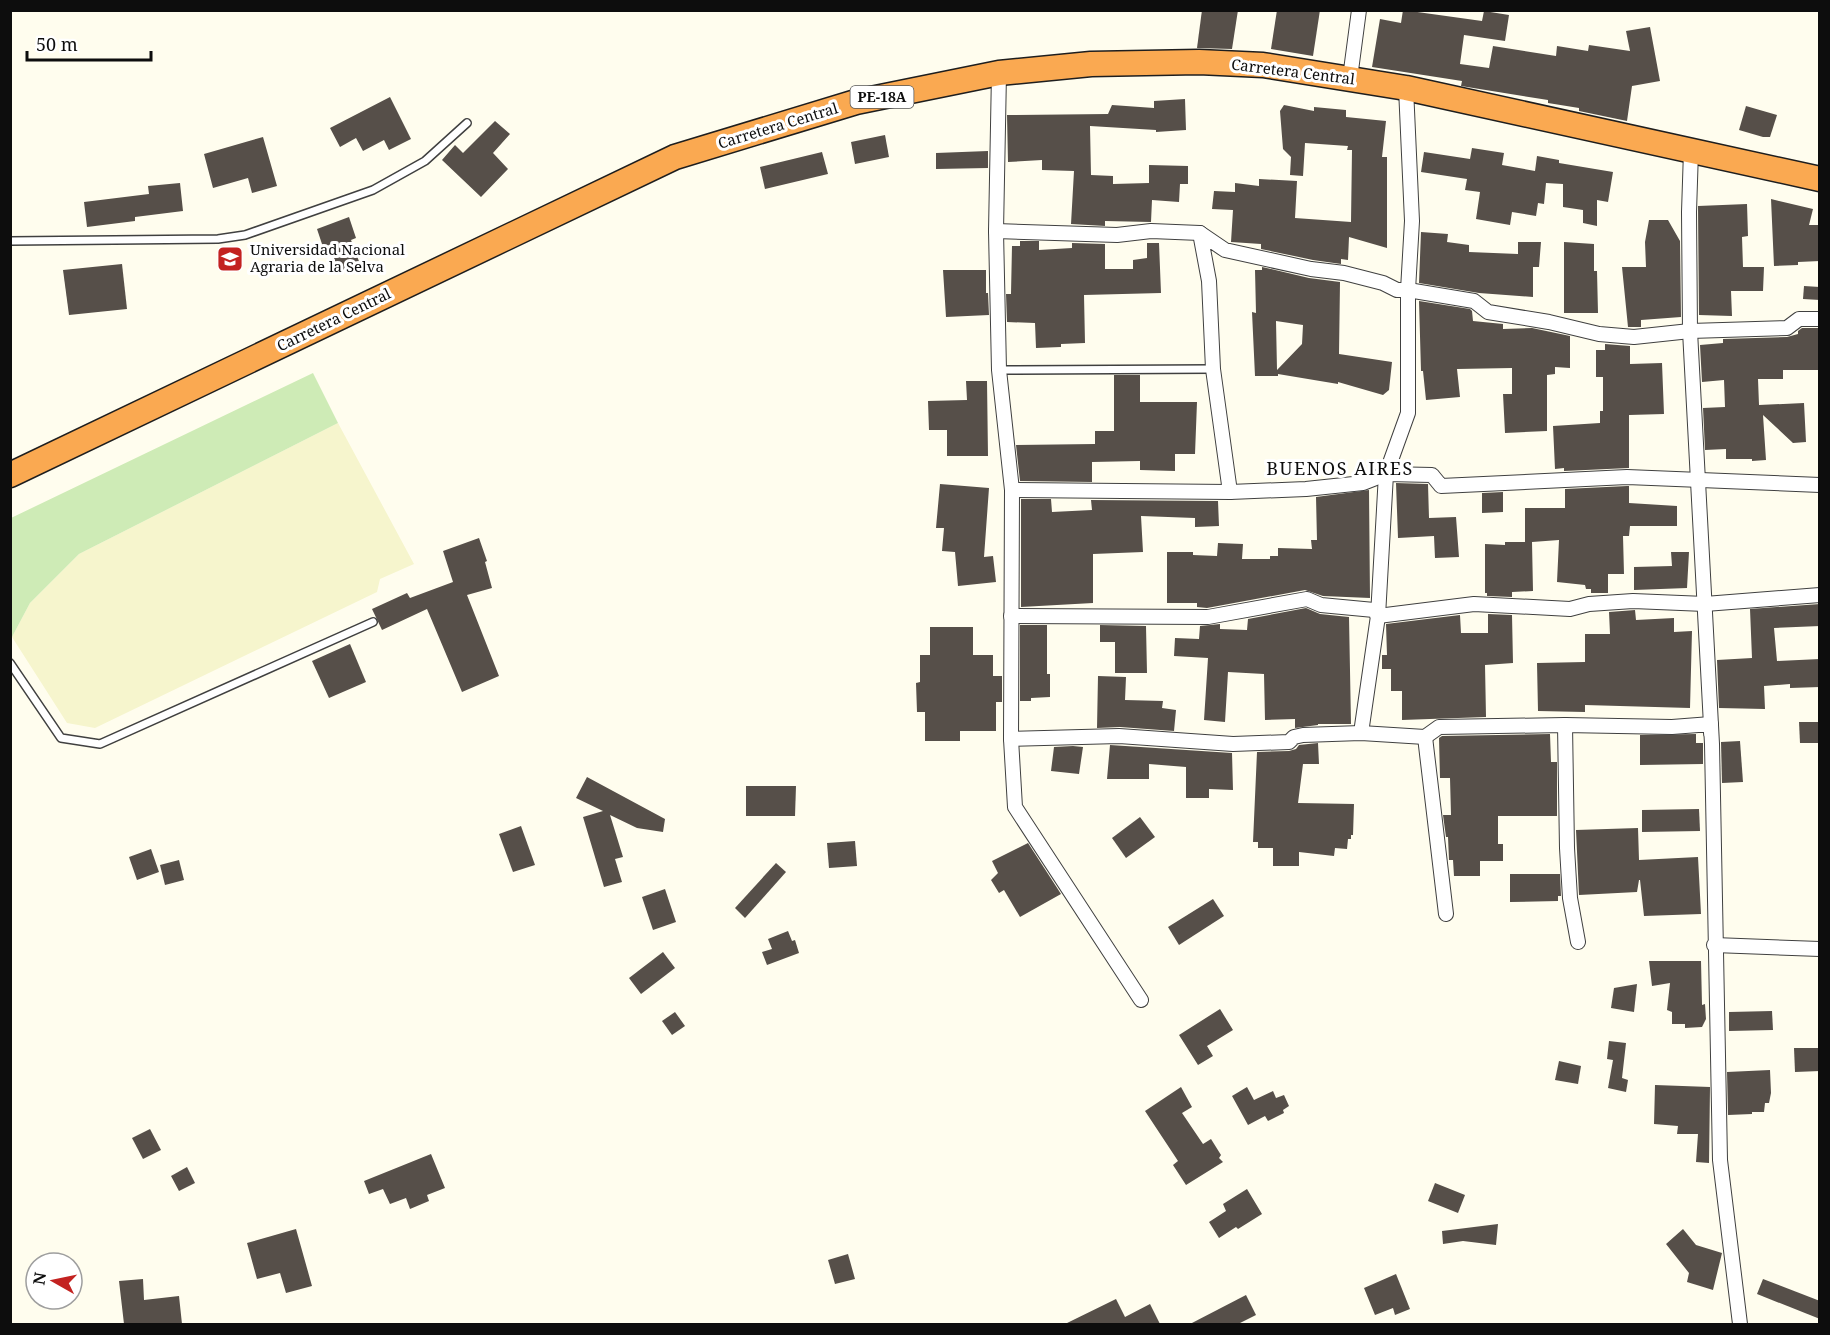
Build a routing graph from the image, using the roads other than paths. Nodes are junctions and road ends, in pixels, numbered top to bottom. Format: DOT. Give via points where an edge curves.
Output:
graph roads {
  1 [pos="1359,10"];
  2 [pos="999,73"];
  3 [pos="1350,78"];
  4 [pos="1406,88"];
  5 [pos="467,123"];
  6 [pos="1691,151"];
  7 [pos="1820,179"];
  8 [pos="996,231"];
  9 [pos="1200,233"];
  10 [pos="10,241"];
  11 [pos="1408,290"];
  12 [pos="1820,319"];
  13 [pos="1690,331"];
  14 [pos="1213,369"];
  15 [pos="999,370"];
  16 [pos="1386,474"];
  17 [pos="10,475"];
  18 [pos="1698,480"];
  19 [pos="1820,485"];
  20 [pos="1012,490"];
  21 [pos="1230,492"];
  22 [pos="1820,595"];
  23 [pos="1705,604"];
  24 [pos="1011,616"];
  25 [pos="1378,616"];
  26 [pos="372,622"];
  27 [pos="10,663"];
  28 [pos="1711,724"];
  29 [pos="1565,725"];
  30 [pos="1361,734"];
  31 [pos="1425,737"];
  32 [pos="1011,739"];
  33 [pos="1446,914"];
  34 [pos="1578,942"];
  35 [pos="1714,945"];
  36 [pos="1820,949"];
  37 [pos="1141,1000"];
  38 [pos="1740,1324"];
  1 -- 3 [label="street"];
  2 -- 3 [label="highway, Carretera Central / PE-18A" via="1091,64 1199,62 1263,65"];
  2 -- 8 [label="street"];
  2 -- 17 [label="highway, Carretera Central / PE-18A" via="856,102 675,157"];
  3 -- 4 [label="highway, Carretera Central / PE-18A"];
  4 -- 6 [label="highway, Carretera Central / PE-18A"];
  4 -- 11 [label="street" via="1412,220"];
  5 -- 10 [label="lane" via="424,161 373,190 245,235"];
  6 -- 7 [label="highway, Carretera Central / PE-18A"];
  6 -- 13 [label="street"];
  8 -- 9 [label="street"];
  8 -- 15 [label="street"];
  9 -- 11 [label="street" via="1225,250"];
  9 -- 14 [label="street" via="1209,281"];
  11 -- 13 [label="street" via="1474,301 1488,312 1599,334 1634,337"];
  11 -- 16 [label="street" via="1408,413"];
  12 -- 13 [label="street" via="1799,319 1787,328"];
  13 -- 18 [label="street"];
  14 -- 15 [label="lane"];
  14 -- 21 [label="street"];
  15 -- 20 [label="street"];
  16 -- 18 [label="street" via="1432,475 1441,486 1627,477"];
  16 -- 21 [label="street" via="1363,483"];
  16 -- 25 [label="street"];
  18 -- 19 [label="street"];
  18 -- 23 [label="street"];
  20 -- 21 [label="street"];
  20 -- 24 [label="street"];
  22 -- 23 [label="street"];
  23 -- 25 [label="street" via="1633,601 1570,609 1474,604"];
  23 -- 28 [label="street"];
  24 -- 25 [label="street" via="1208,618 1306,599 1321,605 1374,610"];
  24 -- 32 [label="street"];
  25 -- 30 [label="street"];
  26 -- 27 [label="lane" via="99,744 61,738"];
  28 -- 29 [label="street"];
  28 -- 35 [label="street"];
  29 -- 31 [label="street" via="1439,727"];
  29 -- 34 [label="street" via="1567,848"];
  30 -- 31 [label="street"];
  30 -- 32 [label="street" via="1303,735 1289,742 1233,744 1119,736"];
  31 -- 33 [label="street"];
  32 -- 37 [label="street" via="1016,807"];
  35 -- 36 [label="street"];
  35 -- 38 [label="street" via="1720,1160"];
}
